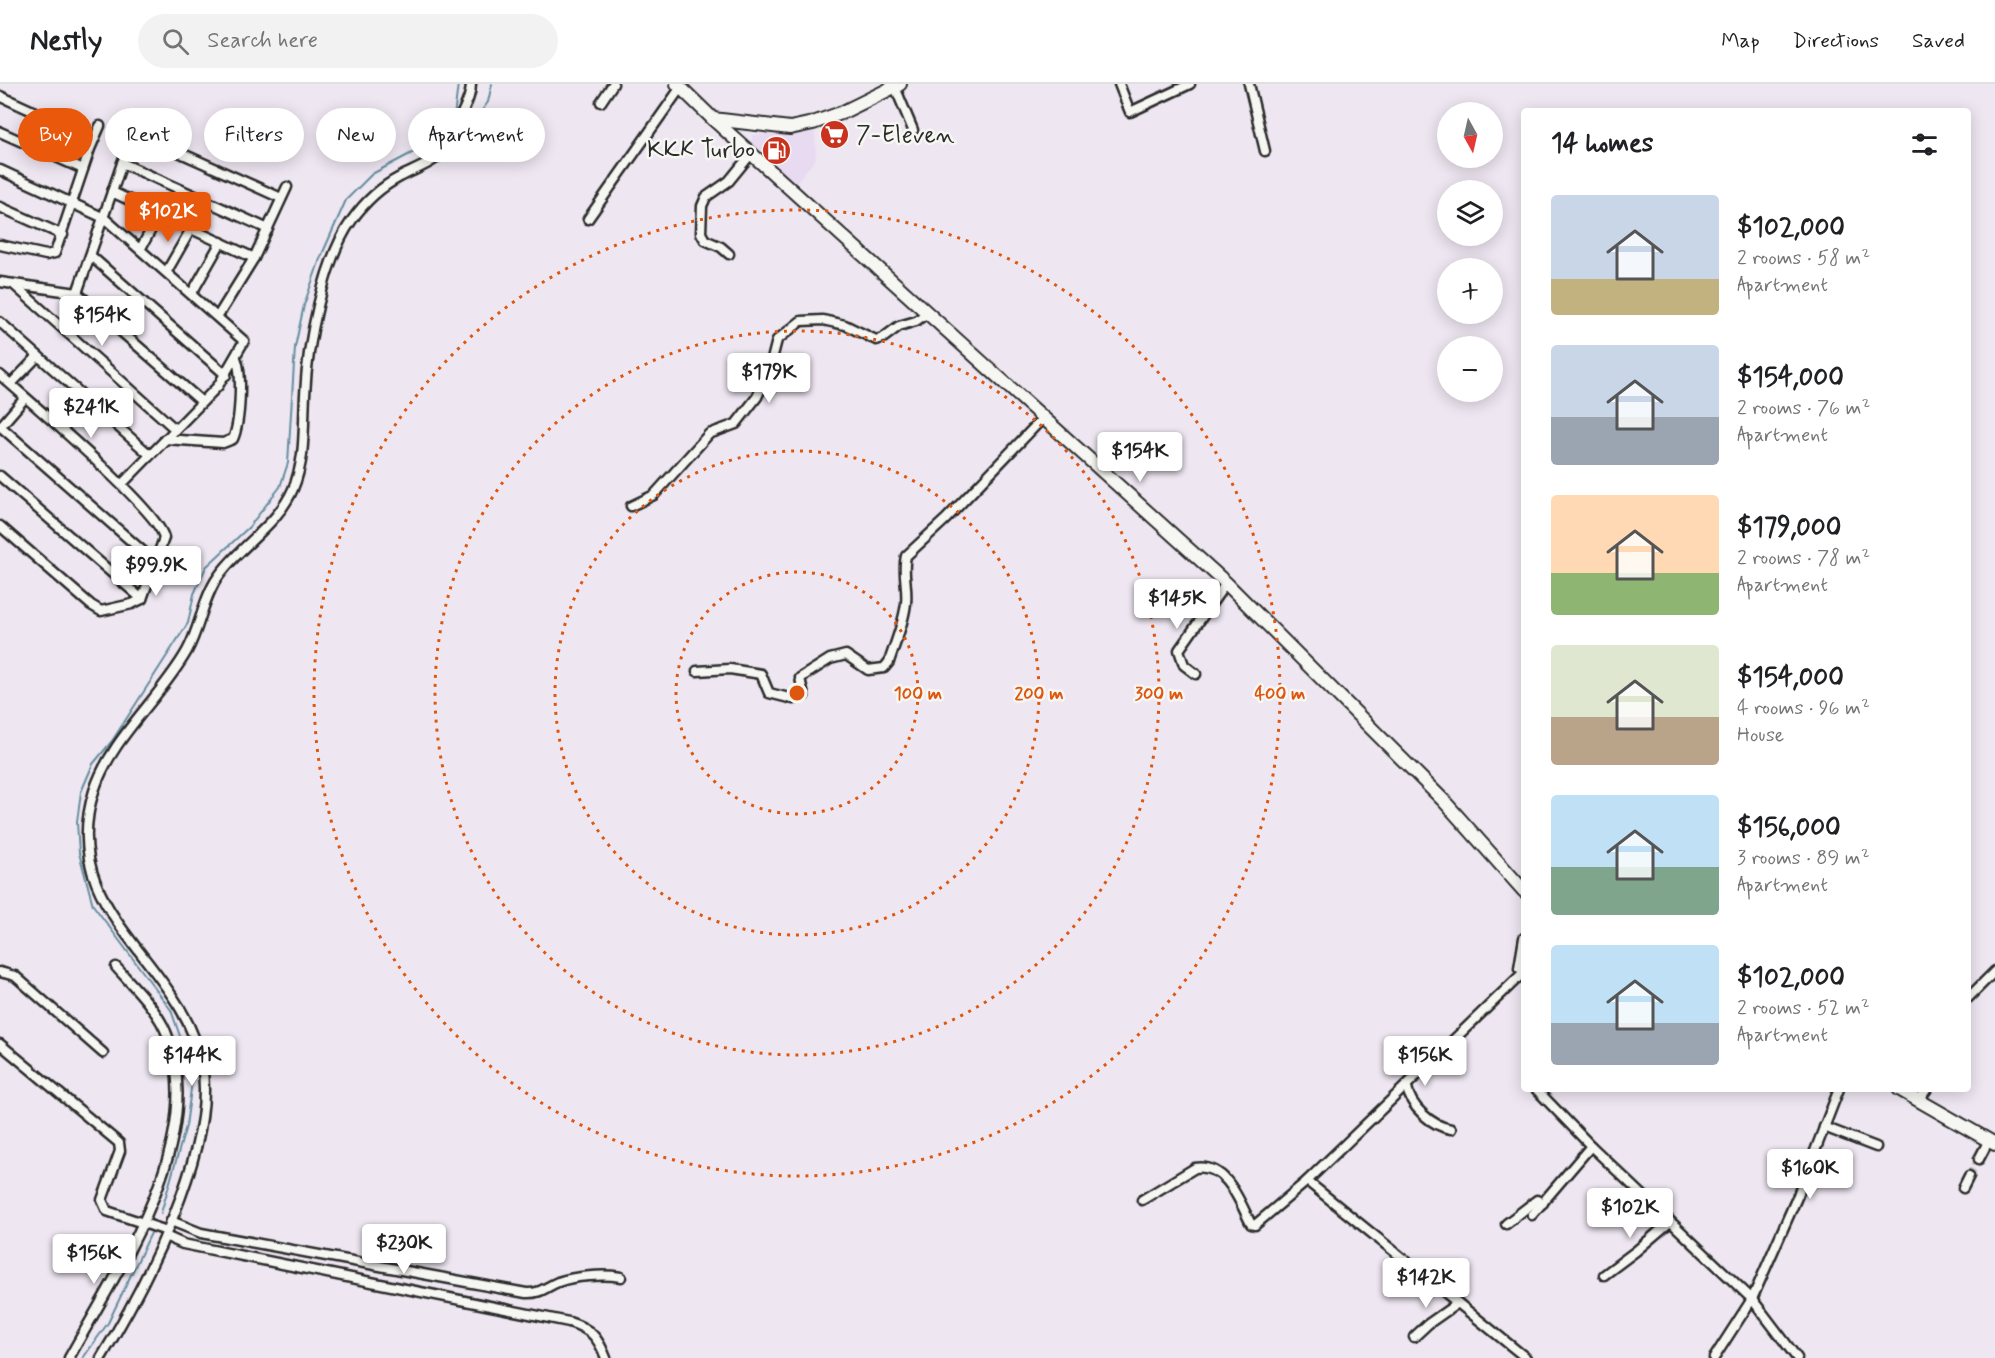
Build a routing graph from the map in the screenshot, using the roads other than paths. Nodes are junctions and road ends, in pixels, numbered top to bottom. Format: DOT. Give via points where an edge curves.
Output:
graph roads {
  1 [pos="471,84"];
  2 [pos="613,84"];
  3 [pos="1119,84"];
  4 [pos="1190,84"];
  5 [pos="1249,84"];
  6 [pos="897,85"];
  7 [pos="679,86"];
  8 [pos="0,96"];
  9 [pos="601,102"];
  10 [pos="713,119"];
  11 [pos="100,126"];
  12 [pos="913,130"];
  13 [pos="0,132"];
  14 [pos="94,139"];
  15 [pos="1264,151"];
  16 [pos="751,154"];
  17 [pos="192,158"];
  18 [pos="123,163"];
  19 [pos="83,169"];
  20 [pos="0,170"];
  21 [pos="287,187"];
  22 [pos="112,192"];
  23 [pos="281,198"];
  24 [pos="73,202"];
  25 [pos="0,207"];
  26 [pos="159,213"];
  27 [pos="104,218"];
  28 [pos="588,219"];
  29 [pos="192,228"];
  30 [pos="268,229"];
  31 [pos="63,235"];
  32 [pos="221,242"];
  33 [pos="0,245"];
  34 [pos="141,248"];
  35 [pos="729,254"];
  36 [pos="91,256"];
  37 [pos="254,258"];
  38 [pos="167,271"];
  39 [pos="0,282"];
  40 [pos="13,284"];
  41 [pos="77,293"];
  42 [pos="192,294"];
  43 [pos="927,313"];
  44 [pos="218,316"];
  45 [pos="0,322"];
  46 [pos="38,356"];
  47 [pos="236,358"];
  48 [pos="0,375"];
  49 [pos="226,375"];
  50 [pos="11,384"];
  51 [pos="25,398"];
  52 [pos="202,402"];
  53 [pos="1044,417"];
  54 [pos="0,426"];
  55 [pos="174,429"];
  56 [pos="165,439"];
  57 [pos="150,455"];
  58 [pos="0,476"];
  59 [pos="122,484"];
  60 [pos="631,506"];
  61 [pos="0,526"];
  62 [pos="155,562"];
  63 [pos="1226,583"];
  64 [pos="142,599"];
  65 [pos="697,671"];
  66 [pos="1196,674"];
  67 [pos="1521,888"];
  68 [pos="116,967"];
  69 [pos="1521,971"];
  70 [pos="1995,971"];
  71 [pos="0,972"];
  72 [pos="1971,995"];
  73 [pos="0,1044"];
  74 [pos="103,1053"];
  75 [pos="1407,1087"];
  76 [pos="1539,1092"];
  77 [pos="1838,1092"];
  78 [pos="1904,1092"];
  79 [pos="1925,1092"];
  80 [pos="1919,1100"];
  81 [pos="1824,1126"];
  82 [pos="1451,1129"];
  83 [pos="1992,1142"];
  84 [pos="1591,1146"];
  85 [pos="1876,1147"];
  86 [pos="1979,1159"];
  87 [pos="1969,1176"];
  88 [pos="1307,1181"];
  89 [pos="1963,1188"];
  90 [pos="1142,1200"];
  91 [pos="1543,1203"];
  92 [pos="1532,1215"];
  93 [pos="171,1221"];
  94 [pos="1670,1222"];
  95 [pos="142,1224"];
  96 [pos="1506,1224"];
  97 [pos="166,1234"];
  98 [pos="1604,1275"];
  99 [pos="621,1277"];
  100 [pos="1752,1299"];
  101 [pos="1458,1303"];
  102 [pos="1414,1337"];
  103 [pos="69,1358"];
  104 [pos="101,1358"];
  105 [pos="606,1358"];
  106 [pos="1526,1358"];
  107 [pos="1714,1358"];
  108 [pos="1797,1358"];
  1 -- 93 [label="street" via="469,100 446,149 391,182 366,202 348,224 311,332 303,457 292,491 281,512 214,582 189,647 108,763 92,799 87,836 89,864 97,890 181,1009 202,1065 205,1101 197,1150"];
  2 -- 9 [label="street"];
  3 -- 4 [label="street" via="1130,112"];
  5 -- 15 [label="street"];
  6 -- 10 [label="street" via="831,116 790,128"];
  6 -- 12 [label="street"];
  7 -- 10 [label="street"];
  7 -- 28 [label="street"];
  8 -- 14 [label="street"];
  10 -- 16 [label="street"];
  11 -- 14 [label="street"];
  13 -- 19 [label="street"];
  14 -- 19 [label="street"];
  16 -- 35 [label="street" via="729,181 706,197 702,206 700,234"];
  16 -- 43 [label="street"];
  17 -- 23 [label="street"];
  18 -- 22 [label="street"];
  18 -- 30 [label="street"];
  19 -- 24 [label="street"];
  20 -- 24 [label="street"];
  21 -- 23 [label="street"];
  22 -- 26 [label="street"];
  22 -- 27 [label="street"];
  23 -- 30 [label="street"];
  24 -- 27 [label="street"];
  24 -- 31 [label="street"];
  25 -- 31 [label="street"];
  26 -- 29 [label="street"];
  26 -- 34 [label="street"];
  27 -- 34 [label="street"];
  27 -- 36 [label="street"];
  29 -- 32 [label="street"];
  29 -- 38 [label="street"];
  30 -- 37 [label="street"];
  31 -- 33 [label="street" via="53,254"];
  32 -- 37 [label="street"];
  32 -- 42 [label="street"];
  34 -- 38 [label="street"];
  36 -- 41 [label="street"];
  36 -- 49 [label="street"];
  37 -- 44 [label="street"];
  38 -- 42 [label="street"];
  39 -- 40 [label="street"];
  40 -- 41 [label="street"];
  40 -- 55 [label="street"];
  41 -- 52 [label="street"];
  42 -- 44 [label="street"];
  43 -- 53 [label="street"];
  43 -- 60 [label="street" via="876,340 845,325 801,321 777,340 757,397 736,424 709,434 654,495"];
  44 -- 47 [label="street" via="244,340"];
  45 -- 46 [label="street"];
  46 -- 50 [label="street"];
  46 -- 57 [label="street"];
  47 -- 49 [label="street"];
  47 -- 56 [label="street" via="237,427 233,439 223,443"];
  48 -- 50 [label="street"];
  49 -- 52 [label="street"];
  50 -- 51 [label="street"];
  51 -- 54 [label="street"];
  51 -- 59 [label="street"];
  52 -- 55 [label="street"];
  53 -- 63 [label="street"];
  53 -- 65 [label="street" via="906,556 906,606 884,668 868,670 849,656 840,656 800,678 804,696 793,699 768,693 761,674 730,669"];
  54 -- 62 [label="street"];
  55 -- 56 [label="street"];
  56 -- 57 [label="street"];
  57 -- 59 [label="street"];
  58 -- 64 [label="street"];
  59 -- 62 [label="street" via="163,532 163,544"];
  61 -- 64 [label="street" via="101,611"];
  62 -- 64 [label="street"];
  63 -- 66 [label="street" via="1179,650 1184,665"];
  63 -- 67 [label="street" via="1443,800"];
  68 -- 95 [label="street" via="167,1035 179,1078 173,1135"];
  69 -- 75 [label="street"];
  70 -- 72 [label="street"];
  71 -- 74 [label="street" via="15,976"];
  73 -- 95 [label="street" via="118,1141 120,1151 105,1186 104,1206 107,1211"];
  75 -- 82 [label="street" via="1421,1112 1434,1124"];
  75 -- 88 [label="street"];
  76 -- 84 [label="street"];
  77 -- 81 [label="street"];
  78 -- 80 [label="street"];
  79 -- 80 [label="street"];
  80 -- 83 [label="street"];
  81 -- 85 [label="street"];
  81 -- 100 [label="street"];
  83 -- 86 [label="street"];
  84 -- 91 [label="street"];
  84 -- 94 [label="street"];
  87 -- 89 [label="street"];
  88 -- 90 [label="street" via="1255,1225 1225,1177 1201,1168"];
  88 -- 101 [label="street"];
  91 -- 92 [label="street"];
  91 -- 96 [label="street" via="1537,1200"];
  93 -- 97 [label="street"];
  93 -- 99 [label="street" via="201,1233 526,1293 576,1279"];
  94 -- 98 [label="street"];
  94 -- 100 [label="street"];
  95 -- 97 [label="street"];
  95 -- 103 [label="street"];
  97 -- 104 [label="street"];
  97 -- 105 [label="street" via="183,1244 569,1322 597,1336"];
  100 -- 107 [label="street"];
  100 -- 108 [label="street"];
  101 -- 102 [label="street"];
  101 -- 106 [label="street"];
}
